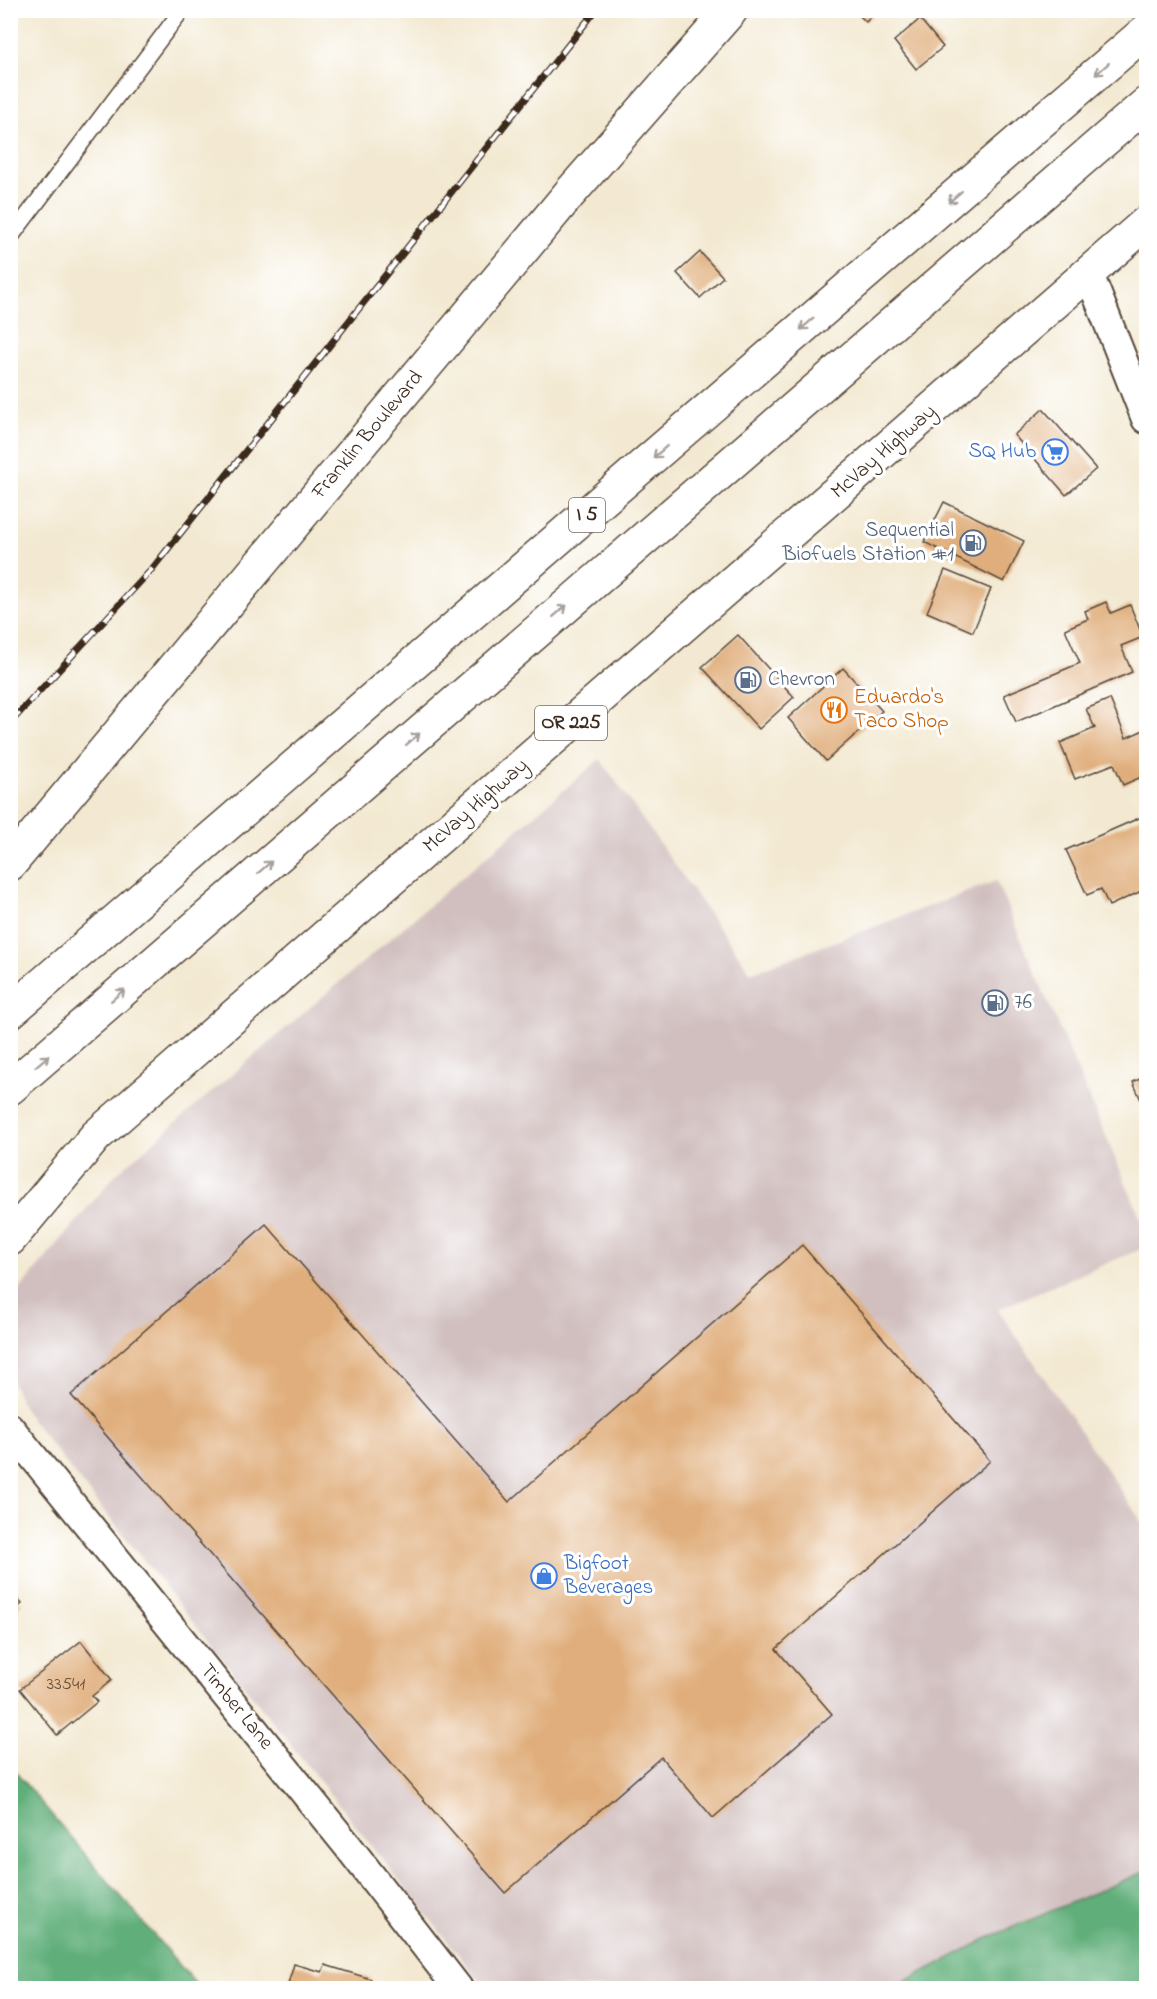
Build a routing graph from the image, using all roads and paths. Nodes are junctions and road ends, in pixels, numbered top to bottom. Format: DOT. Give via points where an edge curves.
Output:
graph roads {
  1 [pos="182,10"];
  2 [pos="731,10"];
  3 [pos="1146,31"];
  4 [pos="1146,104"];
  5 [pos="1146,223"];
  6 [pos="10,238"];
  7 [pos="1089,274"];
  8 [pos="1146,420"];
  9 [pos="10,864"];
  10 [pos="10,1012"];
  11 [pos="10,1088"];
  12 [pos="10,1239"];
  13 [pos="10,1428"];
  14 [pos="458,1989"];
  1 -- 6 [label="lane"];
  2 -- 9 [label="main road, Franklin Boulevard" via="570,193"];
  3 -- 10 [label="main road, I 5, one-way"];
  11 -- 4 [label="main road, I 5, one-way"];
  5 -- 7 [label="main road, McVay Highway / OR 225"];
  7 -- 8 [label="street"];
  7 -- 12 [label="main road, McVay Highway / OR 225" via="96,1136"];
  13 -- 14 [label="street, Timber Lane" via="347,1845"];
}
